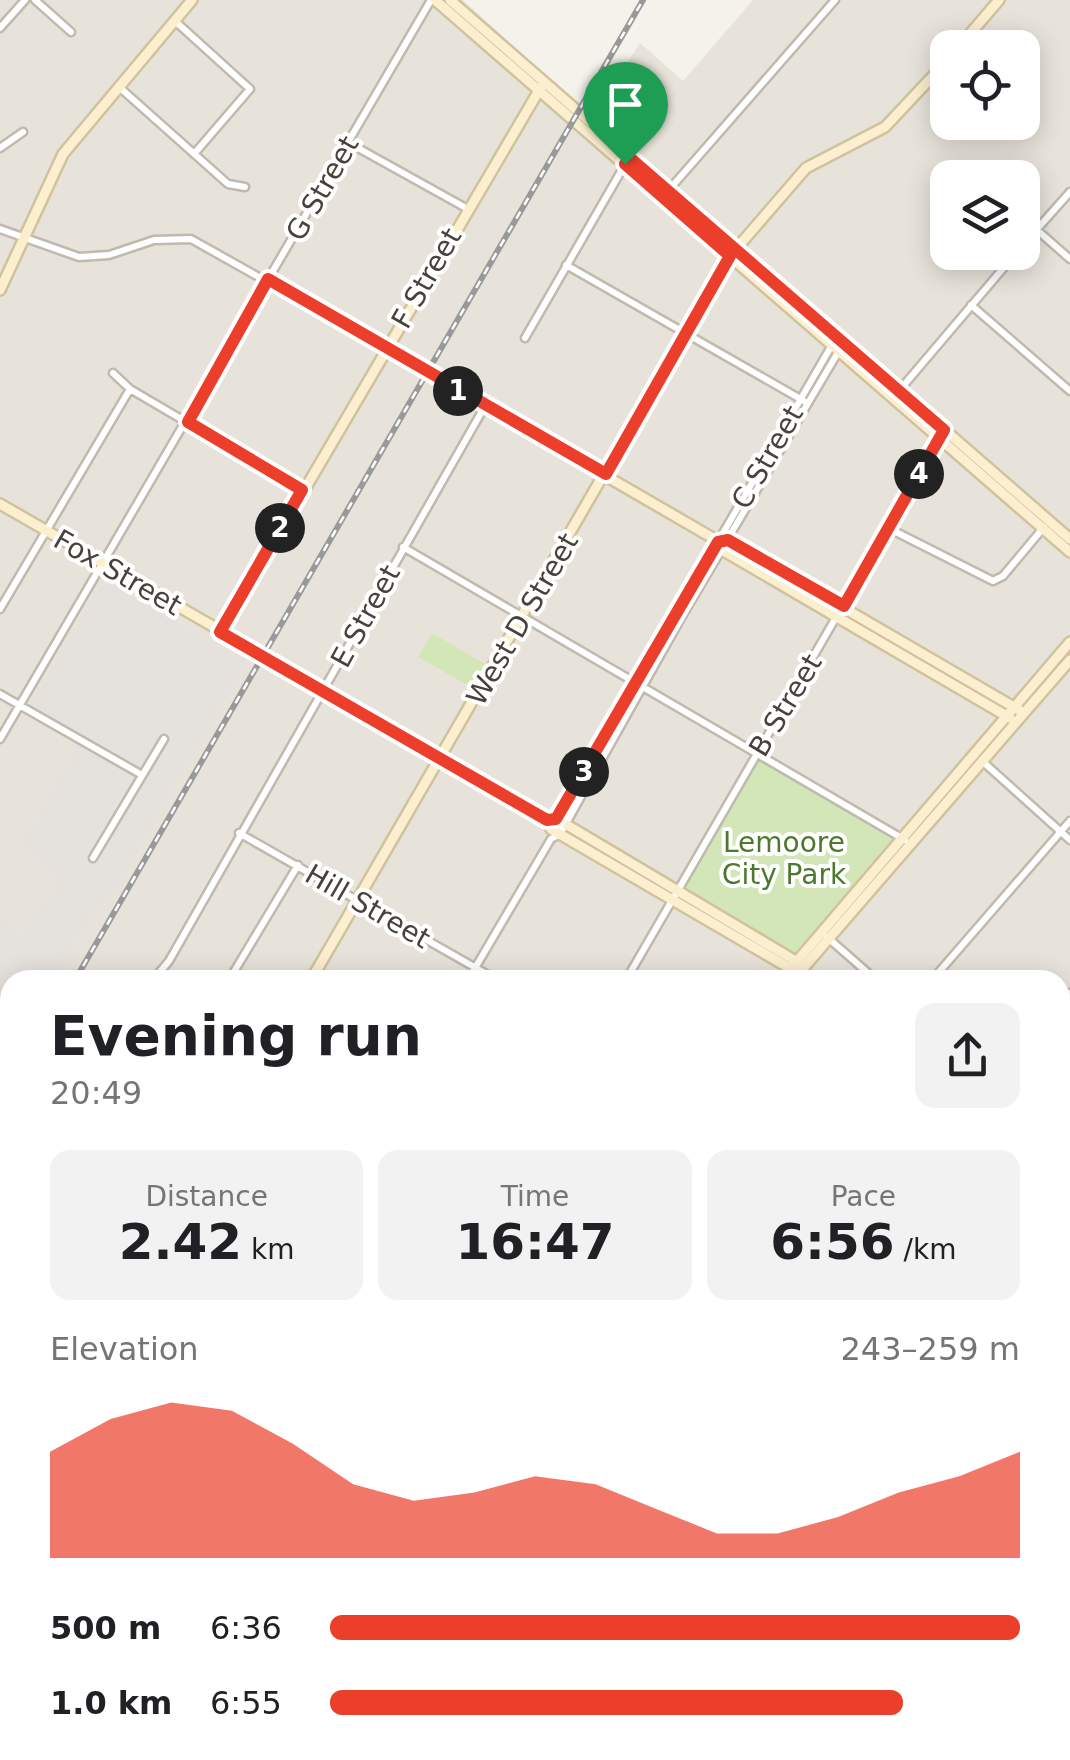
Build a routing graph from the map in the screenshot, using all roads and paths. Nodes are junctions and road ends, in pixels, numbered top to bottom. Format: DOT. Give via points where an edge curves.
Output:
graph roads {
  1 [pos="25,0"];
  2 [pos="35,0"];
  3 [pos="192,0"];
  4 [pos="433,0"];
  5 [pos="450,0"];
  6 [pos="835,0"];
  7 [pos="999,0"];
  8 [pos="174,20"];
  9 [pos="0,28"];
  10 [pos="973,30"];
  11 [pos="71,32"];
  12 [pos="930,80"];
  13 [pos="117,86"];
  14 [pos="542,86"];
  15 [pos="24,132"];
  16 [pos="349,142"];
  17 [pos="0,148"];
  18 [pos="194,154"];
  19 [pos="627,161"];
  20 [pos="245,188"];
  21 [pos="1070,192"];
  22 [pos="666,193"];
  23 [pos="466,208"];
  24 [pos="1040,227"];
  25 [pos="0,229"];
  26 [pos="1040,233"];
  27 [pos="22,238"];
  28 [pos="733,253"];
  29 [pos="1070,259"];
  30 [pos="566,264"];
  31 [pos="1002,270"];
  32 [pos="268,279"];
  33 [pos="0,290"];
  34 [pos="971,306"];
  35 [pos="686,333"];
  36 [pos="525,338"];
  37 [pos="838,344"];
  38 [pos="385,348"];
  39 [pos="113,373"];
  40 [pos="130,389"];
  41 [pos="1070,391"];
  42 [pos="895,394"];
  43 [pos="804,401"];
  44 [pos="485,406"];
  45 [pos="188,422"];
  46 [pos="942,435"];
  47 [pos="606,474"];
  48 [pos="302,490"];
  49 [pos="0,504"];
  50 [pos="1046,524"];
  51 [pos="888,528"];
  52 [pos="46,530"];
  53 [pos="1070,539"];
  54 [pos="722,544"];
  55 [pos="403,547"];
  56 [pos="1070,552"];
  57 [pos="103,564"];
  58 [pos="844,606"];
  59 [pos="0,609"];
  60 [pos="524,615"];
  61 [pos="837,618"];
  62 [pos="220,632"];
  63 [pos="1070,642"];
  64 [pos="1070,660"];
  65 [pos="640,683"];
  66 [pos="324,689"];
  67 [pos="0,694"];
  68 [pos="20,705"];
  69 [pos="1020,710"];
  70 [pos="1012,719"];
  71 [pos="0,738"];
  72 [pos="164,738"];
  73 [pos="756,752"];
  74 [pos="441,756"];
  75 [pos="979,758"];
  76 [pos="142,775"];
  77 [pos="1070,821"];
  78 [pos="555,828"];
  79 [pos="1060,832"];
  80 [pos="239,833"];
  81 [pos="906,840"];
  82 [pos="1070,840"];
  83 [pos="93,858"];
  84 [pos="298,865"];
  85 [pos="677,888"];
  86 [pos="671,898"];
  87 [pos="357,900"];
  88 [pos="825,936"];
  89 [pos="476,968"];
  90 [pos="161,970"];
  91 [pos="235,970"];
  92 [pos="317,970"];
  93 [pos="480,970"];
  94 [pos="631,970"];
  95 [pos="796,970"];
  96 [pos="864,970"];
  97 [pos="941,970"];
  1 -- 9 [label="street"];
  2 -- 11 [label="street"];
  3 -- 8 [label="street"];
  4 -- 14 [label="street"];
  4 -- 16 [label="street, G Street"];
  5 -- 14 [label="street"];
  6 -- 22 [label="street"];
  7 -- 10 [label="street"];
  8 -- 13 [label="street"];
  8 -- 18 [label="street" via="250,89"];
  12 -- 28 [label="street, West D Street" via="886,128 806,168"];
  13 -- 18 [label="street"];
  13 -- 27 [label="street" via="63,154"];
  14 -- 19 [label="street"];
  14 -- 23 [label="street, F Street"];
  15 -- 17 [label="street"];
  16 -- 23 [label="street"];
  16 -- 32 [label="street, G Street"];
  18 -- 20 [label="street" via="228,184"];
  19 -- 22 [label="street"];
  19 -- 30 [label="street"];
  21 -- 24 [label="street"];
  22 -- 28 [label="street"];
  23 -- 38 [label="street, F Street"];
  25 -- 27 [label="street"];
  26 -- 29 [label="street"];
  27 -- 32 [label="street" via="79,257 190,239"];
  27 -- 33 [label="street"];
  28 -- 35 [label="street, West D Street"];
  28 -- 37 [label="street"];
  30 -- 35 [label="street"];
  30 -- 36 [label="street"];
  31 -- 34 [label="street"];
  32 -- 38 [label="street"];
  32 -- 45 [label="street, G Street"];
  34 -- 41 [label="street"];
  34 -- 42 [label="street"];
  35 -- 43 [label="street"];
  35 -- 47 [label="street, West D Street"];
  37 -- 42 [label="street"];
  37 -- 43 [label="street, C Street"];
  38 -- 44 [label="street"];
  38 -- 48 [label="street, F Street"];
  39 -- 40 [label="street"];
  40 -- 45 [label="street"];
  40 -- 52 [label="street"];
  42 -- 46 [label="street"];
  43 -- 54 [label="street, C Street"];
  44 -- 47 [label="street"];
  44 -- 55 [label="street, E Street"];
  45 -- 48 [label="street"];
  45 -- 57 [label="street, G Street"];
  46 -- 50 [label="street"];
  46 -- 51 [label="street, B Street"];
  47 -- 54 [label="street"];
  47 -- 60 [label="street, West D Street"];
  48 -- 62 [label="street, F Street"];
  49 -- 52 [label="street, Fox Street"];
  50 -- 51 [label="street" via="993,581"];
  50 -- 53 [label="street"];
  50 -- 56 [label="street"];
  51 -- 58 [label="street, B Street"];
  52 -- 57 [label="street, Fox Street"];
  52 -- 59 [label="street"];
  54 -- 58 [label="street"];
  54 -- 61 [label="street"];
  54 -- 65 [label="street, C Street"];
  55 -- 60 [label="street"];
  55 -- 66 [label="street, E Street"];
  57 -- 62 [label="street, Fox Street"];
  57 -- 68 [label="street, G Street"];
  58 -- 61 [label="street, B Street"];
  58 -- 69 [label="street"];
  60 -- 65 [label="street"];
  60 -- 74 [label="street, West D Street"];
  61 -- 70 [label="street"];
  61 -- 73 [label="street, B Street"];
  62 -- 66 [label="street, Fox Street"];
  63 -- 69 [label="street"];
  64 -- 69 [label="street"];
  65 -- 73 [label="street"];
  65 -- 78 [label="street, C Street"];
  66 -- 74 [label="street, Fox Street"];
  66 -- 80 [label="street, E Street"];
  67 -- 68 [label="street"];
  68 -- 71 [label="street, G Street"];
  68 -- 76 [label="street"];
  69 -- 70 [label="street"];
  70 -- 75 [label="street"];
  72 -- 76 [label="street"];
  73 -- 81 [label="street"];
  73 -- 85 [label="street, B Street"];
  74 -- 78 [label="street, Fox Street"];
  74 -- 87 [label="street, West D Street"];
  75 -- 79 [label="street"];
  75 -- 81 [label="street"];
  76 -- 83 [label="street"];
  77 -- 79 [label="street"];
  78 -- 85 [label="street, Fox Street"];
  78 -- 86 [label="street, Fox Street"];
  78 -- 89 [label="street, C Street"];
  79 -- 82 [label="street"];
  79 -- 97 [label="street"];
  80 -- 84 [label="street, Hill Street"];
  80 -- 90 [label="street, E Street"];
  81 -- 88 [label="street"];
  84 -- 87 [label="street, Hill Street"];
  84 -- 91 [label="street"];
  85 -- 86 [label="street, B Street"];
  85 -- 95 [label="street, Fox Street"];
  86 -- 94 [label="street, B Street"];
  86 -- 95 [label="street, Fox Street"];
  87 -- 89 [label="street, Hill Street"];
  87 -- 92 [label="street, West D Street"];
  88 -- 95 [label="street"];
  88 -- 96 [label="street"];
  89 -- 93 [label="street, Hill Street"];
}
